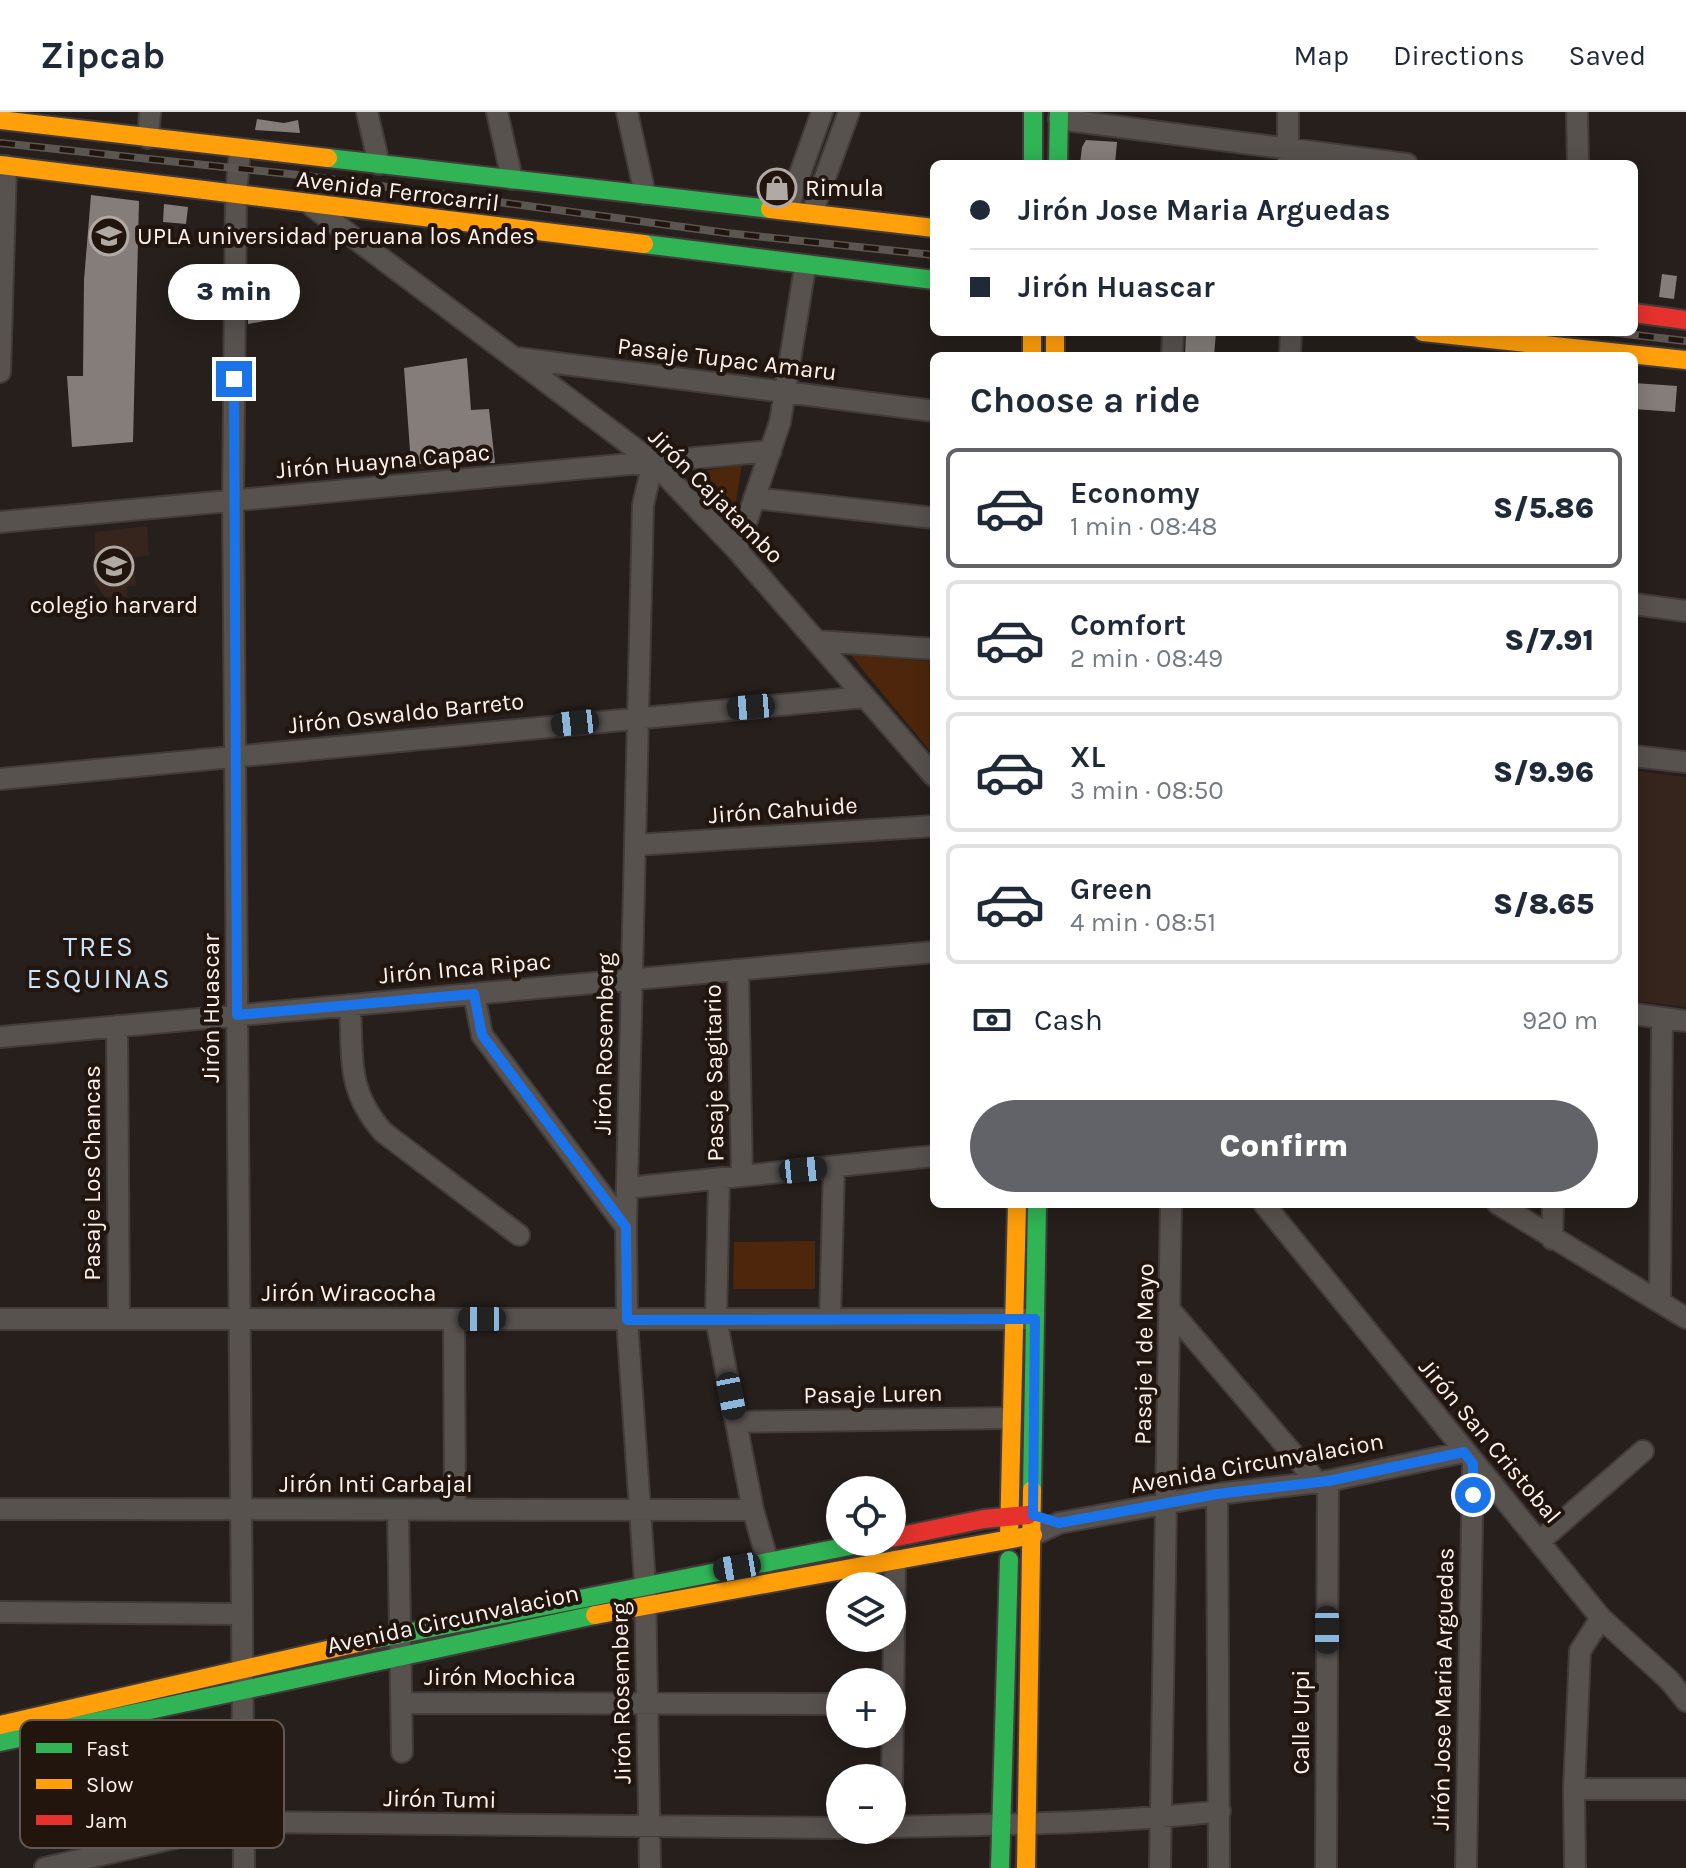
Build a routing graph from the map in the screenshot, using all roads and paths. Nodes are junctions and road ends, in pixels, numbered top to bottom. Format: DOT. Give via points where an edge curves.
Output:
graph roads {
  1 [pos="150,112"];
  2 [pos="367,112"];
  3 [pos="497,112"];
  4 [pos="627,112"];
  5 [pos="849,112"];
  6 [pos="1033,112"];
  7 [pos="1288,112"];
  8 [pos="1577,112"];
  9 [pos="1059,115"];
  10 [pos="38,118"];
  11 [pos="818,118"];
  12 [pos="0,120"];
  13 [pos="148,138"];
  14 [pos="240,149"];
  15 [pos="1288,156"];
  16 [pos="1033,160"];
  17 [pos="1058,160"];
  18 [pos="1348,160"];
  19 [pos="1578,160"];
  20 [pos="379,164"];
  21 [pos="3,166"];
  22 [pos="512,179"];
  23 [pos="645,194"];
  24 [pos="236,195"];
  25 [pos="310,205"];
  26 [pos="787,210"];
  27 [pos="812,213"];
  28 [pos="383,214"];
  29 [pos="930,228"];
  30 [pos="365,245"];
  31 [pos="805,267"];
  32 [pos="930,280"];
  33 [pos="1,306"];
  34 [pos="1638,314"];
  35 [pos="1686,320"];
  36 [pos="1454,336"];
  37 [pos="1580,352"];
  38 [pos="1638,356"];
  39 [pos="514,358"];
  40 [pos="1686,360"];
  41 [pos="0,372"];
  42 [pos="784,392"];
  43 [pos="930,410"];
  44 [pos="771,451"];
  45 [pos="653,462"];
  46 [pos="754,498"];
  47 [pos="233,502"];
  48 [pos="930,518"];
  49 [pos="0,522"];
  50 [pos="737,550"];
  51 [pos="1638,605"];
  52 [pos="1686,611"];
  53 [pos="817,641"];
  54 [pos="930,649"];
  55 [pos="865,697"];
  56 [pos="636,717"];
  57 [pos="235,756"];
  58 [pos="1638,756"];
  59 [pos="1686,762"];
  60 [pos="930,771"];
  61 [pos="0,779"];
  62 [pos="930,826"];
  63 [pos="635,845"];
  64 [pos="930,952"];
  65 [pos="738,970"];
  66 [pos="632,979"];
  67 [pos="474,994"];
  68 [pos="350,1005"];
  69 [pos="237,1015"];
  70 [pos="1638,1015"];
  71 [pos="1662,1018"];
  72 [pos="1686,1021"];
  73 [pos="117,1026"];
  74 [pos="0,1037"];
  75 [pos="930,1156"];
  76 [pos="834,1167"];
  77 [pos="742,1176"];
  78 [pos="719,1179"];
  79 [pos="627,1188"];
  80 [pos="1017,1208"];
  81 [pos="1037,1208"];
  82 [pos="1171,1208"];
  83 [pos="1267,1208"];
  84 [pos="1504,1208"];
  85 [pos="1553,1208"];
  86 [pos="626,1227"];
  87 [pos="519,1235"];
  88 [pos="1552,1239"];
  89 [pos="1660,1302"];
  90 [pos="1171,1311"];
  91 [pos="1686,1318"];
  92 [pos="0,1319"];
  93 [pos="119,1319"];
  94 [pos="239,1319"];
  95 [pos="454,1319"];
  96 [pos="716,1319"];
  97 [pos="830,1319"];
  98 [pos="1024,1319"];
  99 [pos="627,1320"];
  100 [pos="1011,1418"];
  101 [pos="736,1422"];
  102 [pos="1643,1451"];
  103 [pos="1468,1458"];
  104 [pos="1322,1481"];
  105 [pos="1217,1494"];
  106 [pos="1168,1504"];
  107 [pos="0,1509"];
  108 [pos="241,1509"];
  109 [pos="398,1510"];
  110 [pos="455,1510"];
  111 [pos="641,1510"];
  112 [pos="753,1510"];
  113 [pos="1008,1517"];
  114 [pos="1033,1525"];
  115 [pos="906,1535"];
  116 [pos="1009,1538"];
  117 [pos="1540,1541"];
  118 [pos="826,1551"];
  119 [pos="895,1560"];
  120 [pos="1009,1560"];
  121 [pos="768,1562"];
  122 [pos="645,1594"];
  123 [pos="0,1612"];
  124 [pos="241,1614"];
  125 [pos="1601,1618"];
  126 [pos="400,1634"];
  127 [pos="400,1657"];
  128 [pos="242,1667"];
  129 [pos="894,1668"];
  130 [pos="242,1692"];
  131 [pos="1686,1701"];
  132 [pos="401,1703"];
  133 [pos="648,1704"];
  134 [pos="826,1704"];
  135 [pos="20,1720"];
  136 [pos="21,1720"];
  137 [pos="106,1720"];
  138 [pos="242,1720"];
  139 [pos="0,1725"];
  140 [pos="20,1738"];
  141 [pos="0,1742"];
  142 [pos="402,1752"];
  143 [pos="1574,1789"];
  144 [pos="1686,1789"];
  145 [pos="1220,1811"];
  146 [pos="1159,1819"];
  147 [pos="284,1823"];
  148 [pos="1002,1824"];
  149 [pos="1029,1825"];
  150 [pos="906,1827"];
  151 [pos="649,1828"];
  152 [pos="826,1828"];
  153 [pos="153,1848"];
  154 [pos="244,1848"];
  155 [pos="112,1860"];
  156 [pos="45,1868"];
  157 [pos="244,1868"];
  158 [pos="650,1868"];
  159 [pos="1000,1868"];
  160 [pos="1026,1868"];
  161 [pos="1160,1868"];
  162 [pos="1219,1868"];
  163 [pos="1326,1868"];
  164 [pos="1466,1868"];
  165 [pos="1575,1868"];
  1 -- 13 [label="street"];
  2 -- 20 [label="street"];
  3 -- 22 [label="street"];
  4 -- 23 [label="street"];
  5 -- 27 [label="street"];
  6 -- 16 [label="main road"];
  7 -- 15 [label="street"];
  8 -- 19 [label="street"];
  9 -- 15 [label="street"];
  9 -- 17 [label="main road"];
  10 -- 12 [label="main road, Avenida Ferrocarril"];
  10 -- 13 [label="main road, Avenida Ferrocarril"];
  11 -- 26 [label="street"];
  13 -- 14 [label="main road, Avenida Ferrocarril"];
  14 -- 20 [label="main road, Avenida Ferrocarril"];
  14 -- 24 [label="street, Jirón Huascar"];
  15 -- 18 [label="street"];
  20 -- 22 [label="main road, Avenida Ferrocarril"];
  21 -- 24 [label="main road, Avenida Ferrocarril"];
  21 -- 33 [label="street"];
  22 -- 23 [label="main road, Avenida Ferrocarril"];
  23 -- 26 [label="main road, Avenida Ferrocarril"];
  24 -- 25 [label="main road, Avenida Ferrocarril"];
  24 -- 47 [label="street, Jirón Huascar"];
  25 -- 28 [label="main road, Avenida Ferrocarril"];
  25 -- 30 [label="street, Jirón Cajatambo"];
  26 -- 27 [label="main road, Avenida Ferrocarril"];
  27 -- 29 [label="main road, Avenida Ferrocarril"];
  28 -- 30 [label="street"];
  28 -- 31 [label="main road, Avenida Ferrocarril"];
  30 -- 39 [label="street, Jirón Cajatambo"];
  31 -- 32 [label="main road, Avenida Ferrocarril"];
  31 -- 42 [label="street"];
  33 -- 41 [label="street"];
  34 -- 35 [label="main road"];
  36 -- 37 [label="main road"];
  38 -- 40 [label="main road"];
  39 -- 42 [label="street, Pasaje Tupac Amaru"];
  39 -- 45 [label="street, Jirón Cajatambo"];
  42 -- 43 [label="street, Pasaje Tupac Amaru"];
  42 -- 44 [label="street"];
  44 -- 45 [label="street, Jirón Huayna Capac"];
  44 -- 46 [label="street"];
  45 -- 47 [label="street, Jirón Huayna Capac"];
  45 -- 50 [label="street, Jirón Cajatambo"];
  45 -- 56 [label="street, Jirón Rosemberg" via="643,505"];
  46 -- 48 [label="street"];
  46 -- 50 [label="street"];
  47 -- 49 [label="street, Jirón Huayna Capac"];
  47 -- 57 [label="street, Jirón Huascar"];
  50 -- 53 [label="street, Jirón Cajatambo"];
  51 -- 52 [label="street"];
  53 -- 54 [label="street"];
  53 -- 55 [label="street, Jirón Cajatambo"];
  55 -- 56 [label="street, Jirón Oswaldo Barreto"];
  55 -- 60 [label="street, Jirón Cajatambo"];
  56 -- 57 [label="street, Jirón Oswaldo Barreto"];
  56 -- 63 [label="street, Jirón Rosemberg"];
  57 -- 61 [label="street, Jirón Oswaldo Barreto"];
  57 -- 69 [label="street, Jirón Huascar"];
  58 -- 59 [label="street"];
  62 -- 63 [label="street, Jirón Cahuide"];
  63 -- 66 [label="street, Jirón Rosemberg"];
  64 -- 65 [label="street, Jirón Inca Ripac"];
  65 -- 66 [label="street, Jirón Inca Ripac"];
  65 -- 77 [label="street, Pasaje Sagitario"];
  66 -- 67 [label="street, Jirón Inca Ripac"];
  66 -- 79 [label="street, Jirón Rosemberg"];
  67 -- 68 [label="street, Jirón Inca Ripac"];
  67 -- 86 [label="street" via="482,1035"];
  68 -- 69 [label="street, Jirón Inca Ripac"];
  68 -- 87 [label="street" via="355,1089 365,1112 383,1132"];
  69 -- 73 [label="street, Jirón Inca Ripac"];
  69 -- 94 [label="street, Jirón Huascar"];
  70 -- 71 [label="street"];
  71 -- 72 [label="street"];
  71 -- 89 [label="street"];
  73 -- 74 [label="street, Jirón Inca Ripac"];
  73 -- 93 [label="street, Pasaje Los Chancas"];
  75 -- 76 [label="street"];
  76 -- 77 [label="street"];
  76 -- 97 [label="street"];
  77 -- 78 [label="street"];
  78 -- 79 [label="street"];
  78 -- 96 [label="street"];
  79 -- 86 [label="street, Jirón Rosemberg"];
  80 -- 98 [label="main road"];
  81 -- 98 [label="main road"];
  82 -- 90 [label="street, Pasaje 1 de Mayo"];
  83 -- 103 [label="street, Jirón San Cristobal"];
  84 -- 88 [label="street"];
  85 -- 88 [label="street"];
  86 -- 99 [label="street, Jirón Rosemberg"];
  88 -- 89 [label="street"];
  89 -- 91 [label="street"];
  90 -- 104 [label="street"];
  90 -- 106 [label="street, Pasaje 1 de Mayo"];
  92 -- 93 [label="street, Jirón Wiracocha"];
  93 -- 94 [label="street, Jirón Wiracocha"];
  94 -- 95 [label="street, Jirón Wiracocha"];
  94 -- 108 [label="street, Jirón Huascar"];
  95 -- 99 [label="street, Jirón Wiracocha"];
  95 -- 110 [label="street"];
  96 -- 97 [label="street, Jirón Wiracocha"];
  96 -- 99 [label="street, Jirón Wiracocha"];
  96 -- 101 [label="street"];
  97 -- 98 [label="street, Jirón Wiracocha"];
  98 -- 100 [label="main road"];
  98 -- 114 [label="main road"];
  99 -- 111 [label="street, Jirón Rosemberg"];
  100 -- 101 [label="street, Pasaje Luren"];
  100 -- 113 [label="main road"];
  101 -- 112 [label="street"];
  102 -- 117 [label="street"];
  103 -- 104 [label="street, Avenida Circunvalacion"];
  103 -- 117 [label="street, Jirón San Cristobal"];
  103 -- 164 [label="street, Jirón Jose Maria Arguedas"];
  104 -- 105 [label="street, Avenida Circunvalacion"];
  104 -- 163 [label="street, Calle Urpi"];
  105 -- 106 [label="street, Avenida Circunvalacion"];
  105 -- 145 [label="street"];
  106 -- 114 [label="street, Avenida Circunvalacion"];
  106 -- 146 [label="street, Pasaje 1 de Mayo"];
  107 -- 108 [label="street, Jirón Inti Carbajal"];
  108 -- 109 [label="street, Jirón Inti Carbajal"];
  108 -- 124 [label="street, Jirón Huascar"];
  109 -- 110 [label="street, Jirón Inti Carbajal"];
  109 -- 126 [label="street"];
  110 -- 111 [label="street, Jirón Inti Carbajal"];
  111 -- 112 [label="street, Jirón Inti Carbajal"];
  111 -- 122 [label="street, Jirón Rosemberg"];
  112 -- 121 [label="street"];
  113 -- 114 [label="main road, Avenida Circunvalacion"];
  113 -- 115 [label="main road, Avenida Circunvalacion"];
  113 -- 116 [label="main road"];
  114 -- 116 [label="main road, Avenida Circunvalacion"];
  114 -- 149 [label="main road"];
  116 -- 119 [label="main road, Avenida Circunvalacion"];
  116 -- 120 [label="street"];
  117 -- 125 [label="street, Jirón San Cristobal"];
  118 -- 121 [label="main road, Avenida Circunvalacion"];
  119 -- 122 [label="main road, Avenida Circunvalacion"];
  119 -- 129 [label="street"];
  120 -- 148 [label="main road"];
  121 -- 122 [label="main road, Avenida Circunvalacion"];
  122 -- 126 [label="main road, Avenida Circunvalacion"];
  122 -- 127 [label="main road, Avenida Circunvalacion"];
  122 -- 133 [label="street, Jirón Rosemberg"];
  123 -- 124 [label="street"];
  124 -- 128 [label="street, Jirón Huascar"];
  125 -- 131 [label="street, Jirón San Cristobal"];
  125 -- 143 [label="street" via="1580,1651"];
  126 -- 127 [label="street"];
  126 -- 128 [label="main road, Avenida Circunvalacion"];
  127 -- 130 [label="main road, Avenida Circunvalacion"];
  127 -- 132 [label="street"];
  128 -- 130 [label="street, Jirón Huascar"];
  128 -- 136 [label="main road, Avenida Circunvalacion"];
  130 -- 137 [label="main road, Avenida Circunvalacion"];
  130 -- 138 [label="street, Jirón Huascar"];
  132 -- 133 [label="street, Jirón Mochica"];
  132 -- 142 [label="street"];
  133 -- 134 [label="street, Jirón Mochica"];
  133 -- 151 [label="street, Jirón Rosemberg"];
  135 -- 139 [label="main road, Avenida Circunvalacion"];
  140 -- 141 [label="main road, Avenida Circunvalacion"];
  143 -- 144 [label="street"];
  143 -- 165 [label="street"];
  145 -- 146 [label="street"];
  145 -- 162 [label="street"];
  146 -- 149 [label="street"];
  146 -- 161 [label="street, Pasaje 1 de Mayo"];
  147 -- 151 [label="street, Jirón Tumi"];
  148 -- 149 [label="street"];
  148 -- 150 [label="street"];
  148 -- 159 [label="main road"];
  149 -- 160 [label="main road"];
  151 -- 152 [label="street, Jirón Tumi"];
  151 -- 158 [label="street, Jirón Rosemberg"];
  153 -- 155 [label="street, Jirón Tumi"];
  154 -- 157 [label="street, Jirón Huascar"];
  155 -- 156 [label="street, Jirón Tumi"];
}
